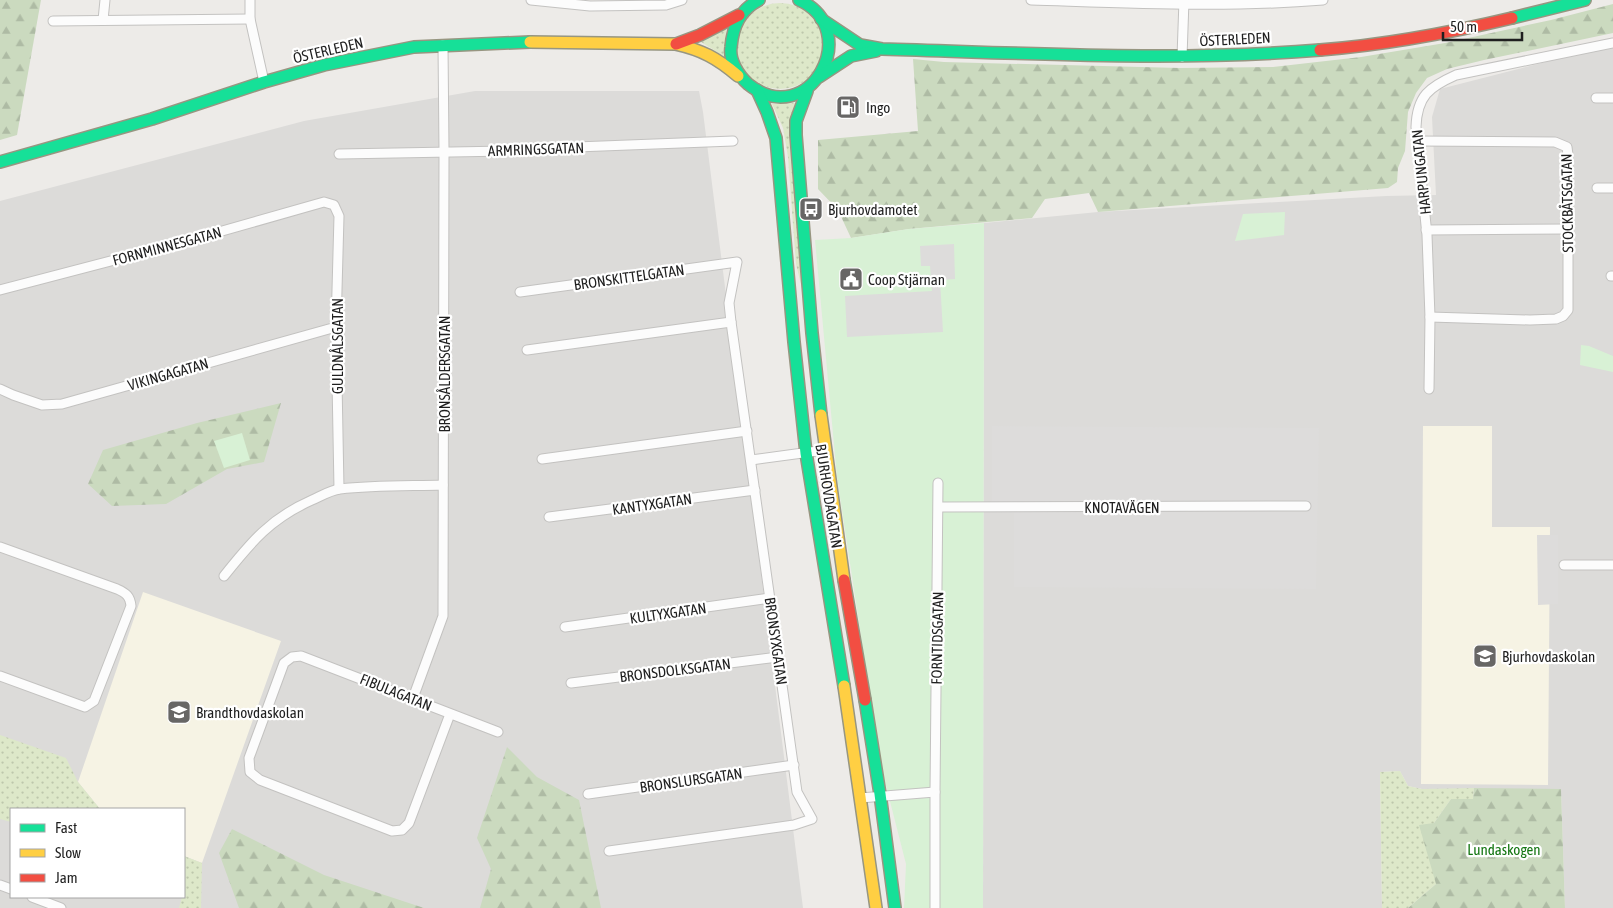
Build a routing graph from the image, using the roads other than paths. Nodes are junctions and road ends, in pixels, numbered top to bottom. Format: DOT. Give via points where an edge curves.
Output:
graph roads {
  1 [pos="105,0"];
  2 [pos="250,0"];
  3 [pos="531,0"];
  4 [pos="799,0"];
  5 [pos="1031,0"];
  6 [pos="1323,0"];
  7 [pos="1585,0"];
  8 [pos="681,1"];
  9 [pos="754,2"];
  10 [pos="1184,2"];
  11 [pos="811,4"];
  12 [pos="739,15"];
  13 [pos="250,19"];
  14 [pos="821,19"];
  15 [pos="103,20"];
  16 [pos="53,21"];
  17 [pos="1613,43"];
  18 [pos="443,44"];
  19 [pos="676,44"];
  20 [pos="882,49"];
  21 [pos="1182,57"];
  22 [pos="738,76"];
  23 [pos="817,79"];
  24 [pos="264,82"];
  25 [pos="757,90"];
  26 [pos="807,90"];
  27 [pos="1596,98"];
  28 [pos="1613,98"];
  29 [pos="733,141"];
  30 [pos="1418,141"];
  31 [pos="444,151"];
  32 [pos="340,154"];
  33 [pos="0,162"];
  34 [pos="1597,188"];
  35 [pos="1613,188"];
  36 [pos="332,205"];
  37 [pos="1568,229"];
  38 [pos="1426,230"];
  39 [pos="738,262"];
  40 [pos="0,290"];
  41 [pos="520,292"];
  42 [pos="1430,317"];
  43 [pos="731,322"];
  44 [pos="336,327"];
  45 [pos="813,341"];
  46 [pos="794,342"];
  47 [pos="527,350"];
  48 [pos="0,389"];
  49 [pos="1429,389"];
  50 [pos="746,431"];
  51 [pos="825,450"];
  52 [pos="806,453"];
  53 [pos="542,459"];
  54 [pos="751,460"];
  55 [pos="938,483"];
  56 [pos="443,485"];
  57 [pos="338,489"];
  58 [pos="755,490"];
  59 [pos="1306,506"];
  60 [pos="939,507"];
  61 [pos="549,517"];
  62 [pos="0,547"];
  63 [pos="1564,565"];
  64 [pos="1613,565"];
  65 [pos="224,576"];
  66 [pos="770,598"];
  67 [pos="565,627"];
  68 [pos="778,657"];
  69 [pos="0,676"];
  70 [pos="571,683"];
  71 [pos="413,698"];
  72 [pos="450,714"];
  73 [pos="498,732"];
  74 [pos="794,765"];
  75 [pos="934,792"];
  76 [pos="588,794"];
  77 [pos="860,798"];
  78 [pos="880,798"];
  79 [pos="609,851"];
  80 [pos="35,898"];
  81 [pos="61,908"];
  82 [pos="876,908"];
  83 [pos="895,908"];
  84 [pos="935,908"];
  1 -- 15 [label="street"];
  2 -- 13 [label="street"];
  3 -- 8 [label="street" via="590,6 666,5"];
  4 -- 11 [label="main road"];
  5 -- 10 [label="street"];
  6 -- 10 [label="street"];
  7 -- 21 [label="main road, ÖSTERLEDEN" via="1454,31 1366,45"];
  9 -- 12 [label="main road"];
  10 -- 21 [label="street"];
  11 -- 14 [label="main road"];
  12 -- 19 [label="main road, ÖSTERLEDEN"];
  12 -- 22 [label="main road" via="730,51"];
  13 -- 15 [label="street"];
  13 -- 24 [label="street"];
  14 -- 20 [label="main road, ÖSTERLEDEN" via="860,45"];
  14 -- 23 [label="main road" via="830,43 824,69"];
  15 -- 16 [label="street"];
  17 -- 30 [label="street, HARPUNGATAN" via="1456,74 1436,84 1423,97 1416,112"];
  18 -- 19 [label="main road, ÖSTERLEDEN"];
  18 -- 24 [label="main road, ÖSTERLEDEN" via="324,65"];
  18 -- 31 [label="street, BRONSÅLDERSGATAN"];
  19 -- 22 [label="main road, ÖSTERLEDEN" via="709,53"];
  20 -- 21 [label="main road, ÖSTERLEDEN"];
  20 -- 23 [label="main road, ÖSTERLEDEN" via="851,56"];
  22 -- 25 [label="main road"];
  23 -- 26 [label="main road"];
  24 -- 33 [label="main road, ÖSTERLEDEN" via="152,119"];
  25 -- 26 [label="main road" via="771,97 785,97"];
  25 -- 46 [label="main road, BJURHOVDAGATAN" via="776,138"];
  26 -- 45 [label="main road, BJURHOVDAGATAN" via="796,120 796,134"];
  27 -- 28 [label="street"];
  29 -- 31 [label="street, ARMRINGSGATAN"];
  30 -- 37 [label="street, STOCKBÅTSGATAN" via="1555,142 1567,147"];
  30 -- 38 [label="street, HARPUNGATAN"];
  31 -- 32 [label="street, ARMRINGSGATAN"];
  31 -- 56 [label="street, BRONSÅLDERSGATAN"];
  34 -- 35 [label="street"];
  36 -- 40 [label="street, FORNMINNESGATAN" via="324,202"];
  36 -- 44 [label="street, GULDNÅLSGATAN" via="339,216"];
  37 -- 38 [label="street"];
  37 -- 42 [label="street, STOCKBÅTSGATAN" via="1568,310 1562,316 1530,320"];
  38 -- 42 [label="street, HARPUNGATAN"];
  39 -- 41 [label="street, BRONSKITTELGATAN"];
  39 -- 43 [label="street, BRONSYXGATAN" via="729,303"];
  42 -- 49 [label="street, HARPUNGATAN"];
  43 -- 47 [label="street"];
  43 -- 50 [label="street, BRONSYXGATAN"];
  44 -- 48 [label="street, VIKINGAGATAN" via="62,404 42,405"];
  44 -- 57 [label="street, GULDNÅLSGATAN"];
  45 -- 46 [label="main road"];
  45 -- 51 [label="main road, BJURHOVDAGATAN"];
  46 -- 52 [label="main road, BJURHOVDAGATAN"];
  50 -- 53 [label="street"];
  50 -- 54 [label="street, BRONSYXGATAN"];
  51 -- 52 [label="street"];
  51 -- 78 [label="main road, BJURHOVDAGATAN"];
  52 -- 54 [label="street"];
  52 -- 77 [label="main road, BJURHOVDAGATAN"];
  54 -- 58 [label="street, BRONSYXGATAN"];
  55 -- 60 [label="street, FORNTIDSGATAN"];
  56 -- 57 [label="street"];
  56 -- 71 [label="street, BRONSÅLDERSGATAN" via="443,616"];
  57 -- 65 [label="street" via="275,520"];
  58 -- 61 [label="street, KANTYXGATAN"];
  58 -- 66 [label="street, BRONSYXGATAN"];
  59 -- 60 [label="street, KNOTAVÄGEN"];
  60 -- 75 [label="street, FORNTIDSGATAN"];
  62 -- 69 [label="street" via="117,589 128,595 130,600 94,701 85,707"];
  63 -- 64 [label="street"];
  66 -- 67 [label="street, KULTYXGATAN"];
  66 -- 68 [label="street, BRONSYXGATAN"];
  68 -- 70 [label="street, BRONSDOLKSGATAN"];
  68 -- 74 [label="street, BRONSYXGATAN"];
  71 -- 72 [label="street, FIBULAGATAN"];
  71 -- 72 [label="street, FIBULAGATAN" via="301,656 293,657 284,663 249,758 251,773 260,780 392,831 402,830 409,823"];
  72 -- 73 [label="street, FIBULAGATAN"];
  74 -- 76 [label="street, BRONSLURSGATAN"];
  74 -- 79 [label="street, BRONSYXGATAN" via="797,792 812,819 794,825"];
  75 -- 78 [label="street"];
  75 -- 84 [label="street, FORNTIDSGATAN"];
  77 -- 78 [label="street"];
  77 -- 82 [label="main road, BJURHOVDAGATAN"];
  78 -- 83 [label="main road, BJURHOVDAGATAN"];
  80 -- 81 [label="street"];
}
